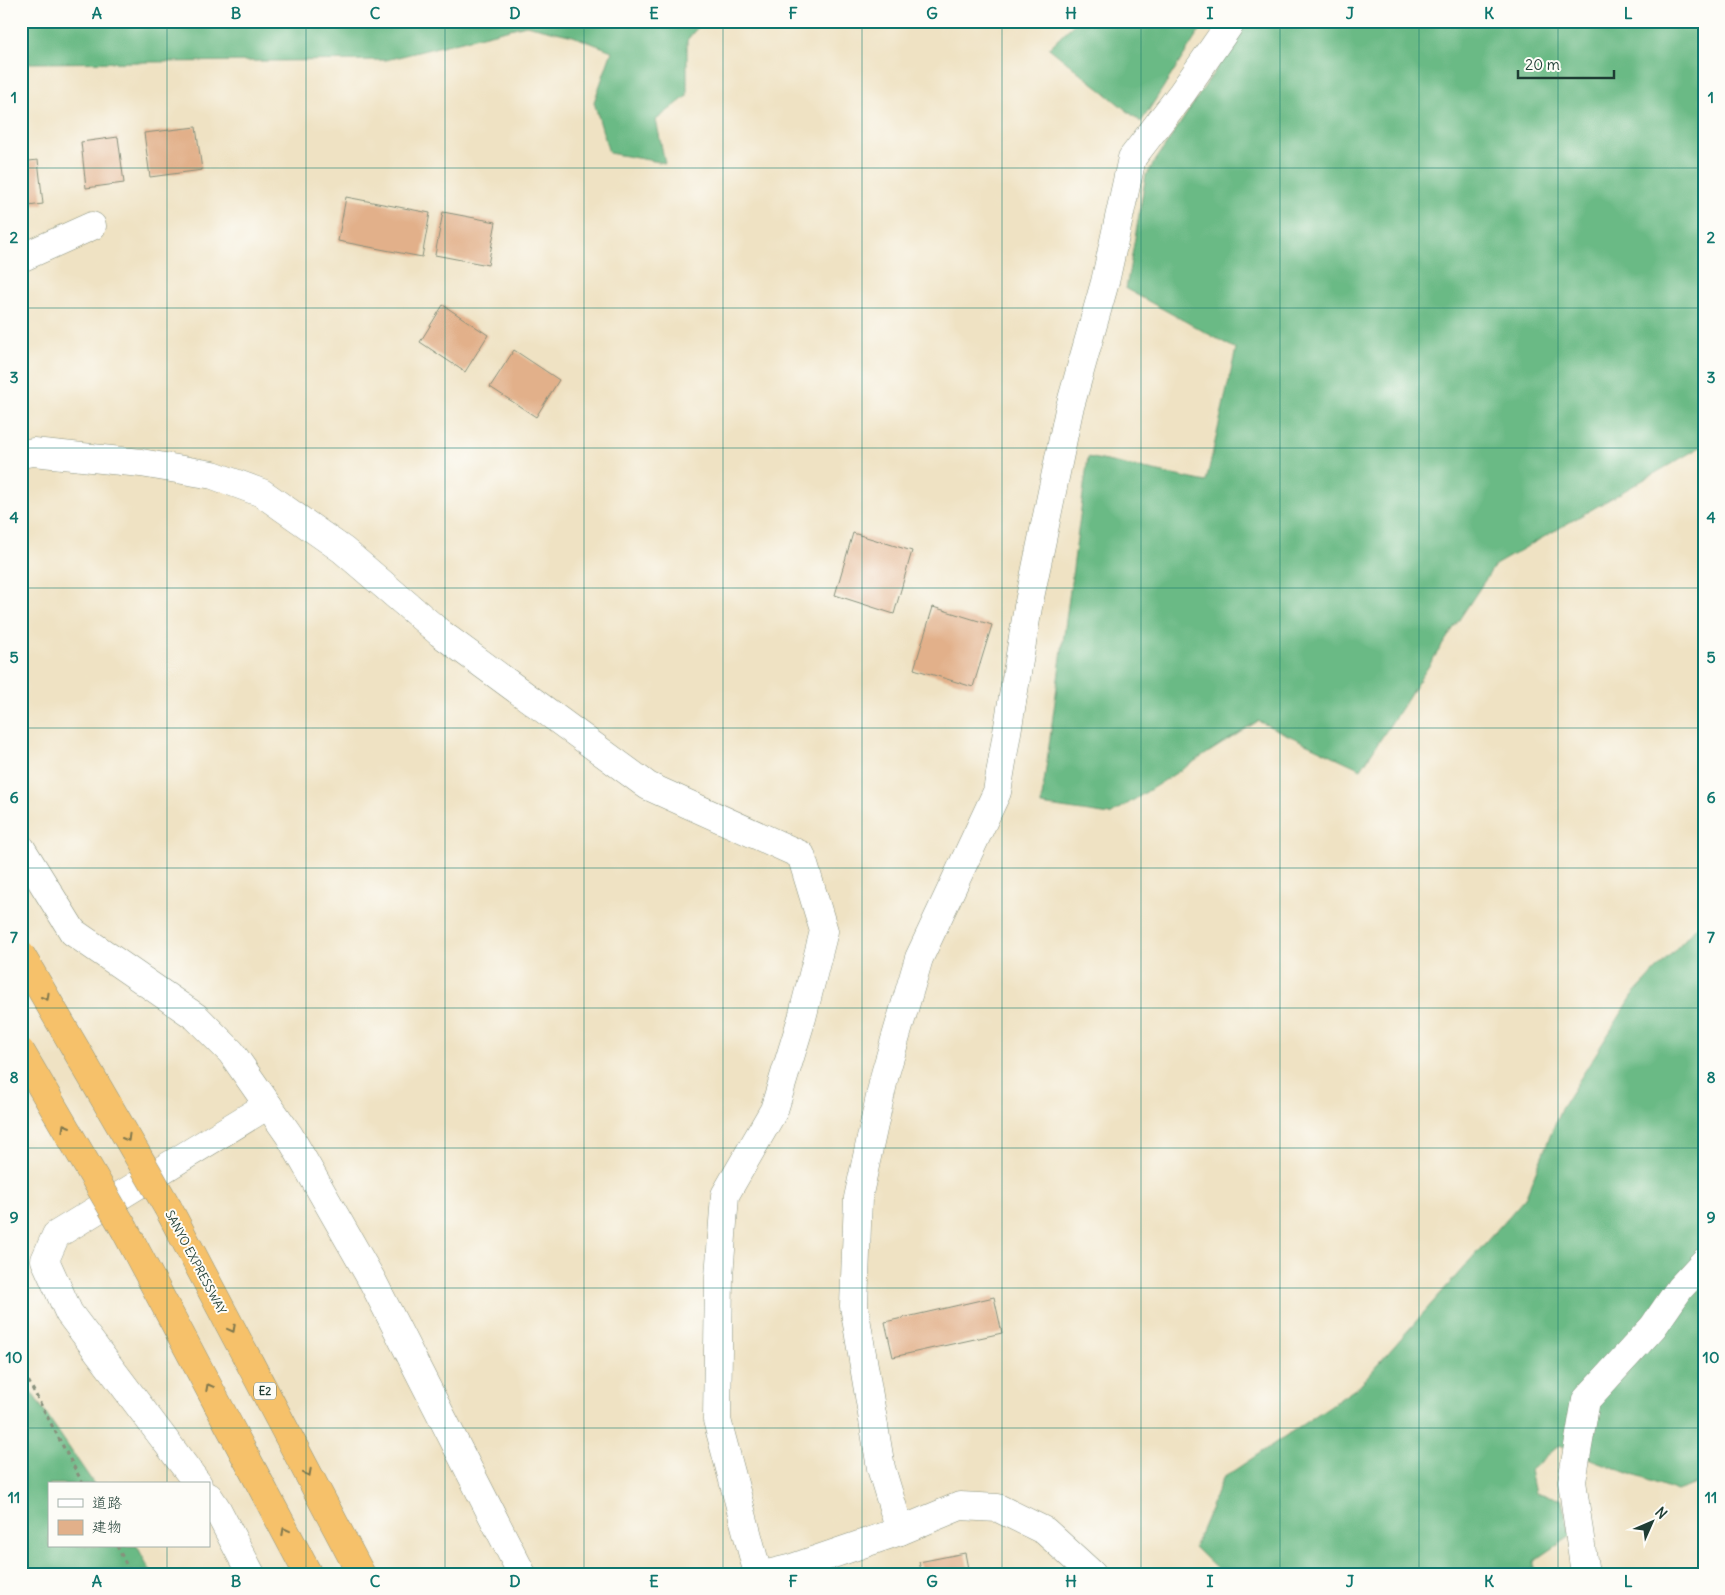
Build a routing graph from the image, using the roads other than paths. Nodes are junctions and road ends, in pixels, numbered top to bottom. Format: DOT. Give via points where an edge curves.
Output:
graph roads {
  1 [pos="1232,21"];
  2 [pos="92,226"];
  3 [pos="21,258"];
  4 [pos="21,454"];
  5 [pos="21,848"];
  6 [pos="21,955"];
  7 [pos="21,1052"];
  8 [pos="268,1105"];
  9 [pos="1704,1262"];
  10 [pos="196,1482"];
  11 [pos="210,1499"];
  12 [pos="900,1531"];
  13 [pos="251,1574"];
  14 [pos="308,1574"];
  15 [pos="362,1574"];
  16 [pos="522,1574"];
  17 [pos="758,1574"];
  18 [pos="767,1574"];
  19 [pos="1092,1574"];
  20 [pos="1585,1574"];
  1 -- 12 [label="street" via="1132,158 1105,282 1065,429 1028,607 998,792 919,958 885,1074 858,1198 854,1306 881,1468"];
  2 -- 3 [label="street"];
  4 -- 17 [label="street" via="33,452 159,466 213,475 262,493 343,550 440,633 648,786 802,855 824,931 774,1110 725,1195 719,1277 717,1420"];
  5 -- 8 [label="street" via="74,932 196,1017 231,1052"];
  6 -- 15 [label="highway, SANYO EXPRESSWAY / E2, one-way, bridge" via="168,1208"];
  14 -- 7 [label="highway, one-way, bridge" via="125,1230"];
  8 -- 10 [label="street" via="56,1235 45,1260 69,1313"];
  8 -- 16 [label="street" via="289,1135 373,1282"];
  9 -- 20 [label="street" via="1680,1288 1653,1327 1586,1400 1572,1481"];
  11 -- 13 [label="street"];
  12 -- 18 [label="street"];
  12 -- 19 [label="street" via="960,1506 998,1508 1045,1531"];
}
